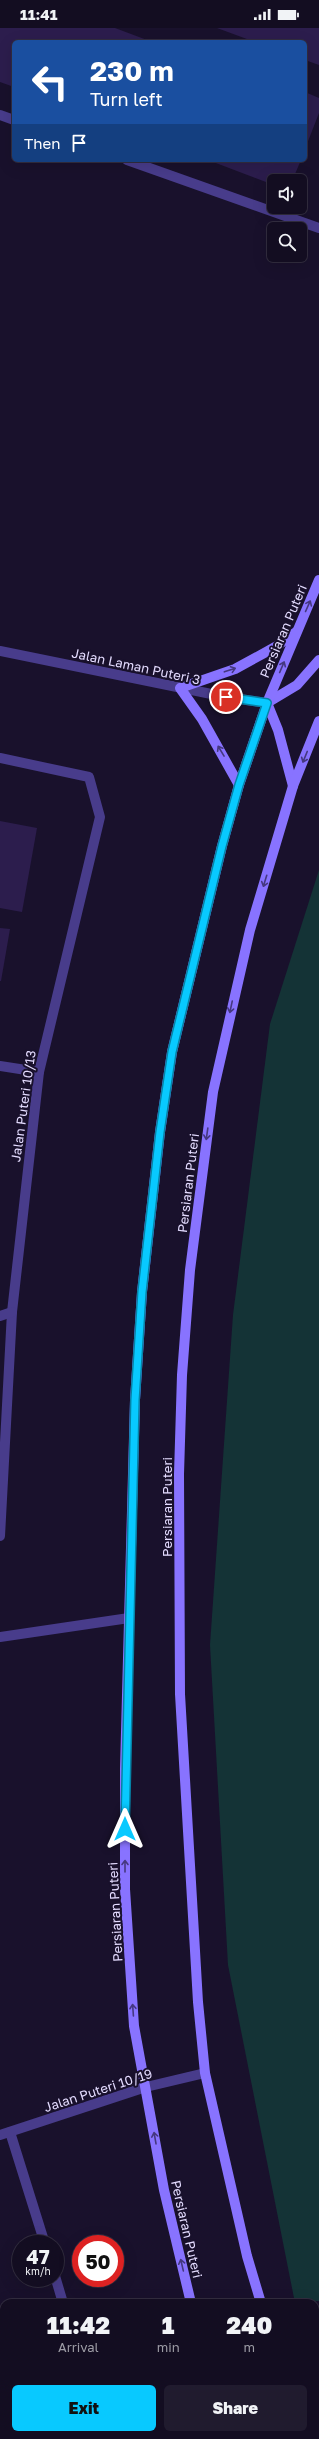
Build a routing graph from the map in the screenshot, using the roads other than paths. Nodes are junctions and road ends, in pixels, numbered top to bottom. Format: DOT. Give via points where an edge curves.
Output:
graph roads {
  1 [pos="0,115"];
  2 [pos="12,119"];
  3 [pos="133,162"];
  4 [pos="319,228"];
  5 [pos="319,580"];
  6 [pos="297,631"];
  7 [pos="0,651"];
  8 [pos="319,660"];
  9 [pos="180,688"];
  10 [pos="267,703"];
  11 [pos="319,721"];
  12 [pos="0,758"];
  13 [pos="239,785"];
  14 [pos="293,786"];
  15 [pos="0,1066"];
  16 [pos="39,1072"];
  17 [pos="12,1312"];
  18 [pos="0,1316"];
  19 [pos="0,1536"];
  20 [pos="129,1618"];
  21 [pos="0,1637"];
  22 [pos="205,2073"];
  23 [pos="146,2087"];
  24 [pos="10,2132"];
  25 [pos="0,2135"];
  26 [pos="42,2235"];
  27 [pos="58,2287"];
  28 [pos="62,2299"];
  29 [pos="190,2299"];
  30 [pos="260,2299"];
  1 -- 2 [label="street"];
  3 -- 4 [label="street"];
  6 -- 5 [label="main road, Persiaran Puteri, one-way"];
  9 -- 6 [label="main road, one-way" via="235,669"];
  10 -- 6 [label="main road, Persiaran Puteri, one-way"];
  7 -- 9 [label="street, Jalan Laman Puteri 3"];
  8 -- 10 [label="main road" via="297,685"];
  9 -- 10 [label="street, Jalan Laman Puteri 3"];
  13 -- 9 [label="main road, one-way" via="202,719"];
  10 -- 13 [label="main road, Persiaran Puteri"];
  10 -- 14 [label="main road" via="278,730"];
  11 -- 14 [label="main road, Persiaran Puteri, one-way"];
  12 -- 16 [label="street, Jalan Puteri 10/13" via="89,777 100,817"];
  13 -- 20 [label="main road, Persiaran Puteri" via="172,1052 160,1132 142,1292 135,1400"];
  14 -- 22 [label="main road, Persiaran Puteri, one-way" via="250,930 213,1092 190,1270 183,1368 179,1474 180,1694 198,2002"];
  15 -- 16 [label="street"];
  16 -- 17 [label="street, Jalan Puteri 10/13"];
  17 -- 18 [label="street"];
  17 -- 19 [label="street, Jalan Puteri 10/13"];
  20 -- 21 [label="street"];
  23 -- 20 [label="main road, Persiaran Puteri, one-way" via="134,2026 125,1889"];
  22 -- 23 [label="street, Jalan Puteri 10/19"];
  22 -- 30 [label="main road, Persiaran Puteri" via="247,2256"];
  23 -- 24 [label="street, Jalan Puteri 10/19"];
  29 -- 23 [label="main road, Persiaran Puteri, one-way" via="164,2190"];
  24 -- 25 [label="street, Jalan Puteri 10/19"];
  24 -- 26 [label="street"];
  27 -- 28 [label="street"];
}
